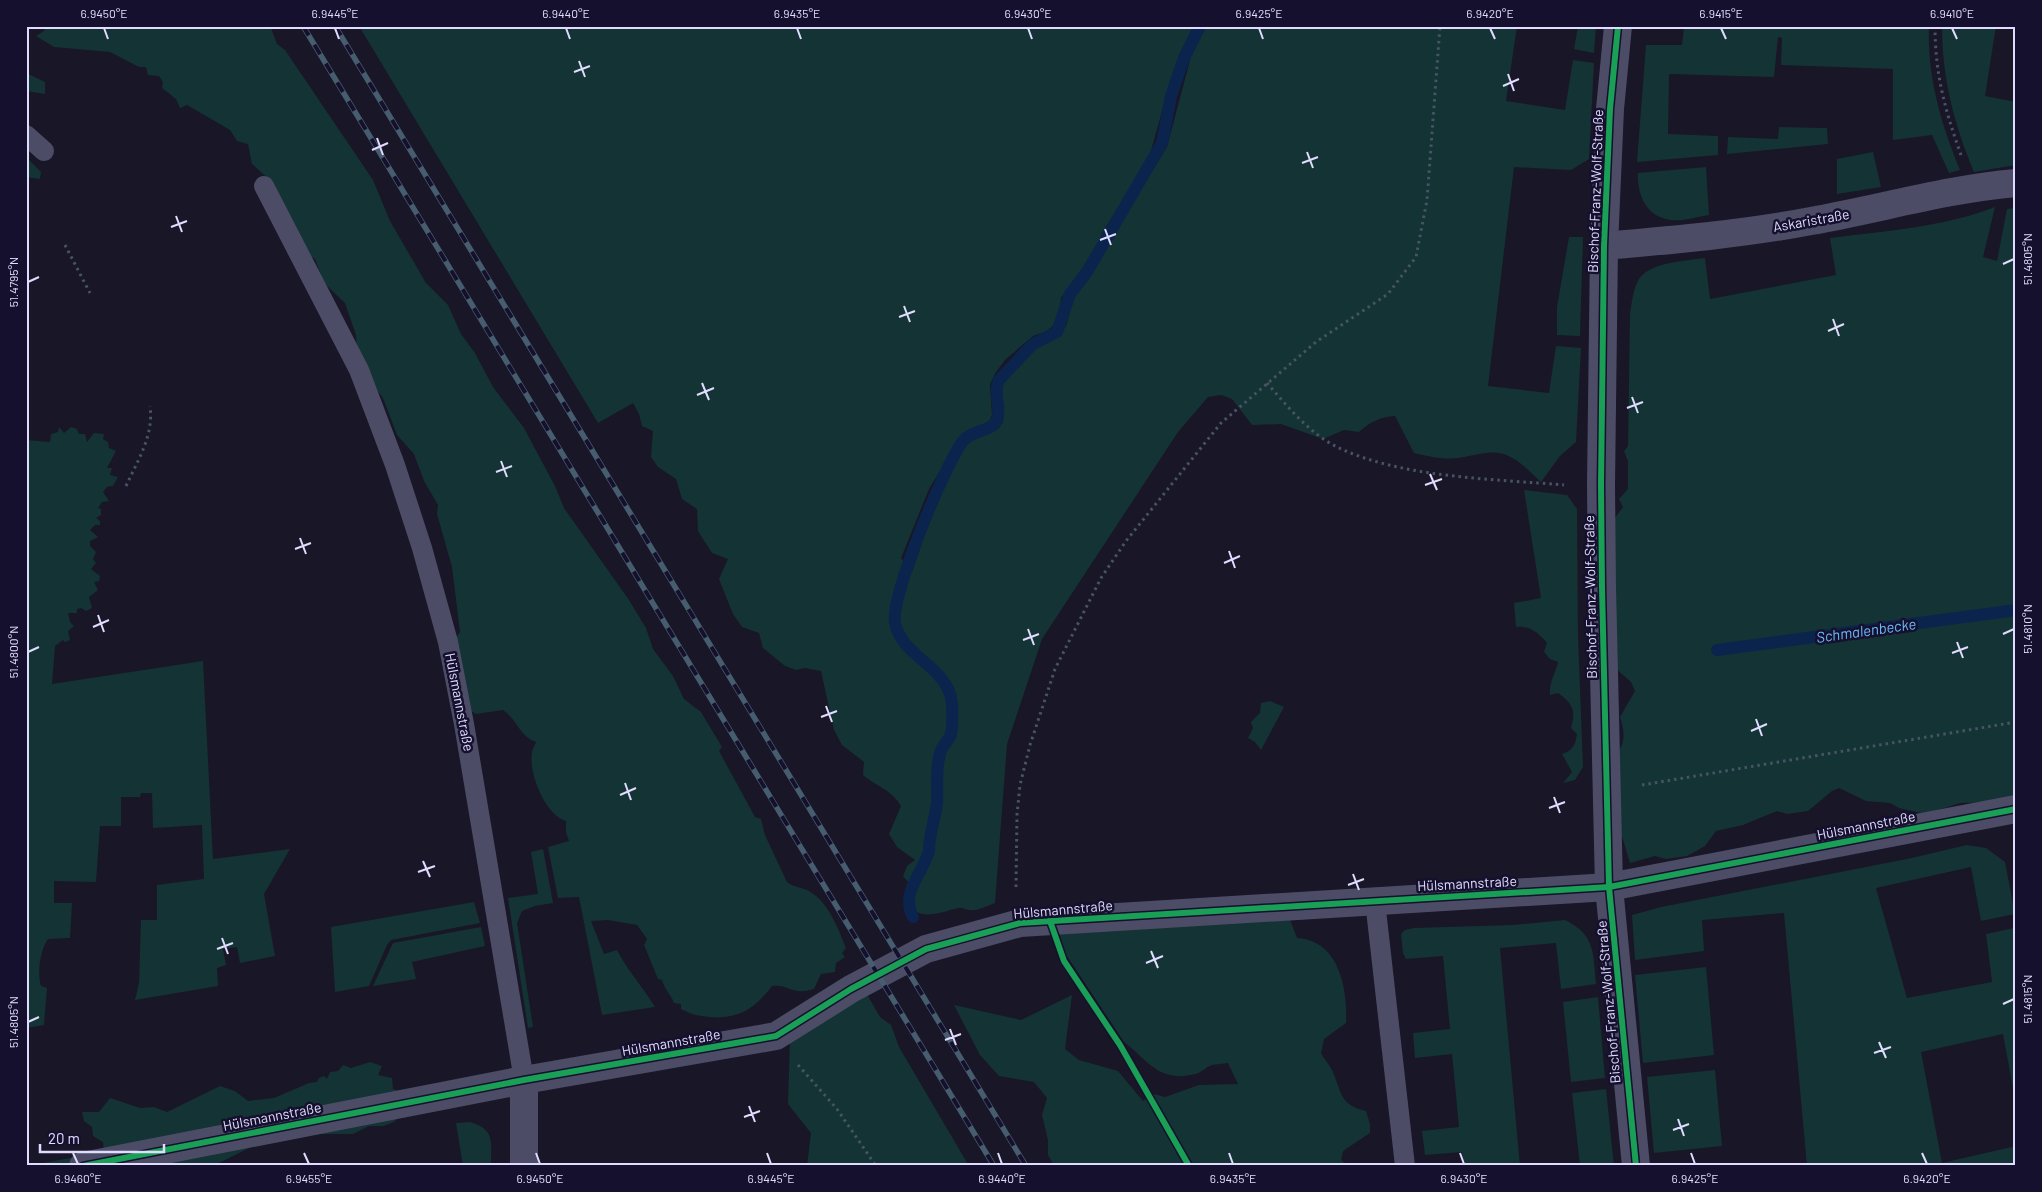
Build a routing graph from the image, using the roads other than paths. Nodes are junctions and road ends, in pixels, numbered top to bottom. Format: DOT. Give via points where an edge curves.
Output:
graph roads {
  1 [pos="1618,26"];
  2 [pos="26,135"];
  3 [pos="44,151"];
  4 [pos="2016,183"];
  5 [pos="264,186"];
  6 [pos="1604,246"];
  7 [pos="2016,809"];
  8 [pos="1609,887"];
  9 [pos="1376,900"];
  10 [pos="524,1080"];
  11 [pos="83,1166"];
  12 [pos="524,1166"];
  13 [pos="1405,1166"];
  14 [pos="1636,1166"];
  1 -- 6 [label="street, Bischof-Franz-Wolf-Straße" via="1610,110"];
  2 -- 3 [label="lane"];
  4 -- 6 [label="street, Askaristraße" via="1978,186 1810,222"];
  5 -- 10 [label="lane, Hülsmannstraße" via="359,370 409,505 448,642 461,706"];
  6 -- 8 [label="street, Bischof-Franz-Wolf-Straße" via="1601,485"];
  7 -- 8 [label="street, Hülsmannstraße"];
  8 -- 9 [label="street, Hülsmannstraße"];
  8 -- 14 [label="street, Bischof-Franz-Wolf-Straße"];
  9 -- 10 [label="street, Hülsmannstraße" via="1020,923 926,949 851,989 776,1036"];
  9 -- 13 [label="lane"];
  10 -- 11 [label="street, Hülsmannstraße"];
  10 -- 12 [label="street"];
}
